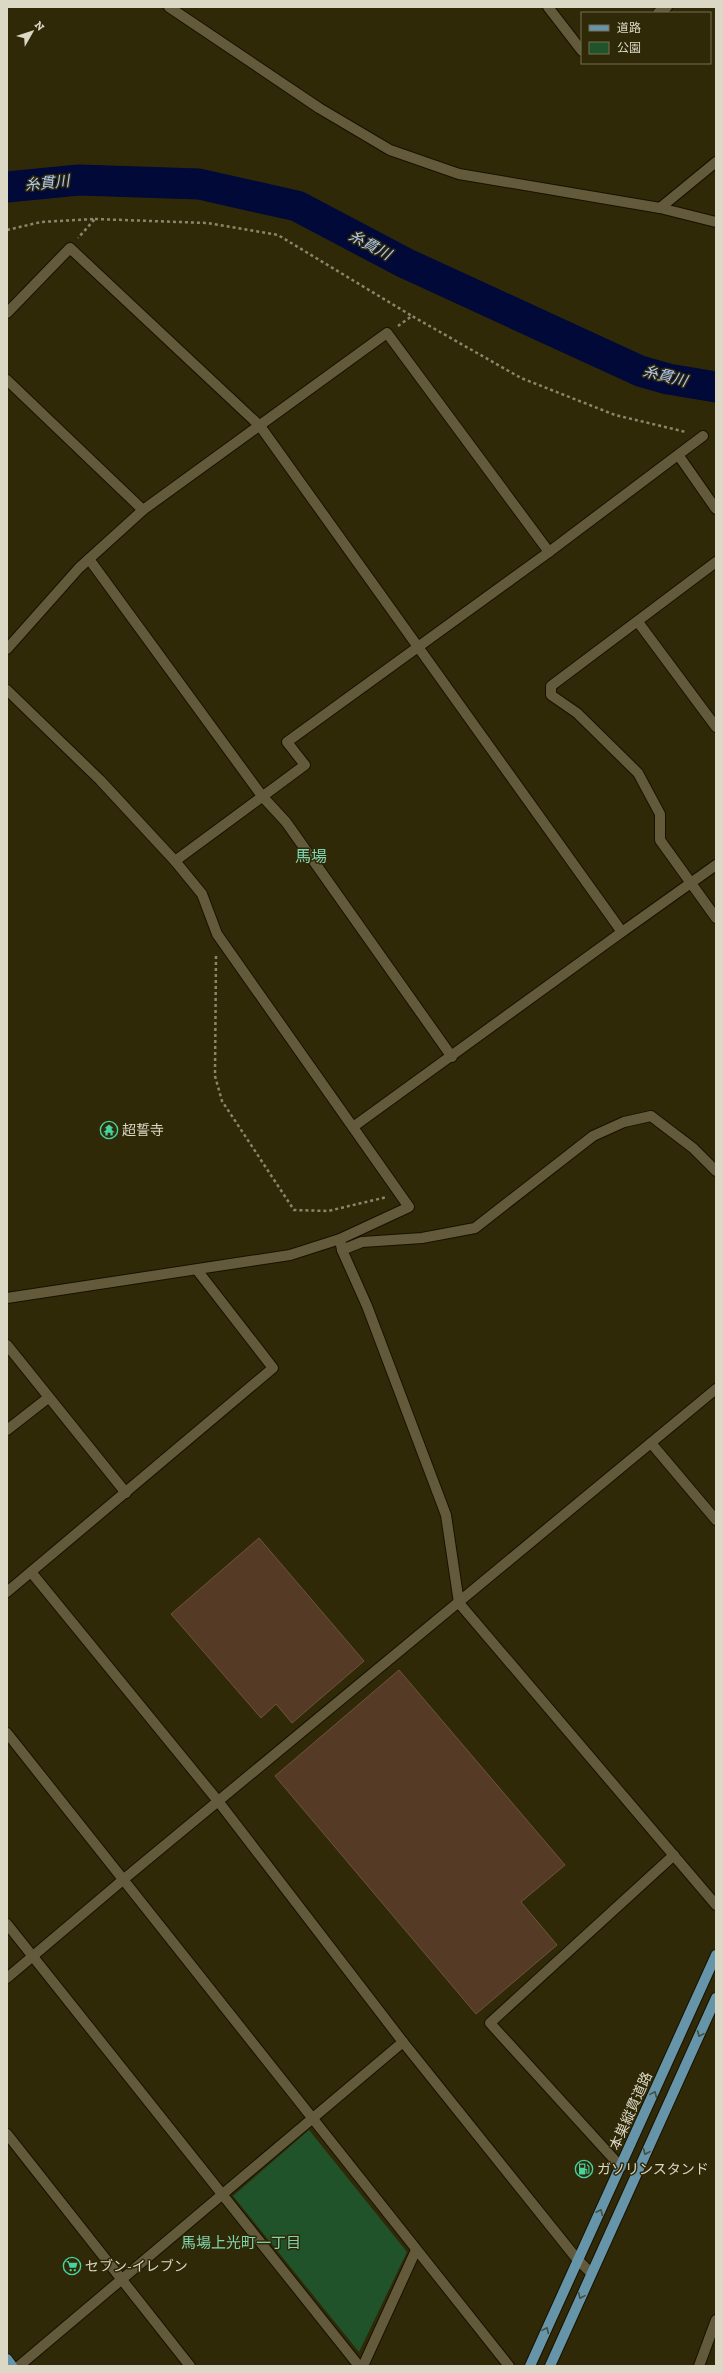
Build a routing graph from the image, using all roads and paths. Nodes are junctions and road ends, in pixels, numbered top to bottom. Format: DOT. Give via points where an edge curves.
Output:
graph roads {
  1 [pos="169,7"];
  2 [pos="548,7"];
  3 [pos="581,50"];
  4 [pos="716,162"];
  5 [pos="660,208"];
  6 [pos="95,219"];
  7 [pos="716,222"];
  8 [pos="7,230"];
  9 [pos="70,248"];
  10 [pos="7,313"];
  11 [pos="412,316"];
  12 [pos="388,333"];
  13 [pos="7,380"];
  14 [pos="260,426"];
  15 [pos="703,436"];
  16 [pos="679,456"];
  17 [pos="716,509"];
  18 [pos="143,510"];
  19 [pos="549,552"];
  20 [pos="89,559"];
  21 [pos="716,562"];
  22 [pos="638,622"];
  23 [pos="419,648"];
  24 [pos="7,649"];
  25 [pos="7,690"];
  26 [pos="716,727"];
  27 [pos="262,796"];
  28 [pos="175,861"];
  29 [pos="716,865"];
  30 [pos="690,884"];
  31 [pos="716,918"];
  32 [pos="622,932"];
  33 [pos="217,934"];
  34 [pos="452,1057"];
  35 [pos="352,1127"];
  36 [pos="716,1171"];
  37 [pos="400,1194"];
  38 [pos="340,1239"];
  39 [pos="342,1250"];
  40 [pos="197,1270"];
  41 [pos="7,1298"];
  42 [pos="7,1345"];
  43 [pos="716,1389"];
  44 [pos="48,1398"];
  45 [pos="7,1430"];
  46 [pos="651,1443"];
  47 [pos="126,1493"];
  48 [pos="716,1520"];
  49 [pos="31,1572"];
  50 [pos="7,1592"];
  51 [pos="459,1603"];
  52 [pos="7,1733"];
  53 [pos="218,1801"];
  54 [pos="674,1855"];
  55 [pos="124,1879"];
  56 [pos="716,1905"];
  57 [pos="7,1924"];
  58 [pos="716,1955"];
  59 [pos="33,1957"];
  60 [pos="7,1978"];
  61 [pos="716,1998"];
  62 [pos="403,2042"];
  63 [pos="312,2119"];
  64 [pos="7,2134"];
  65 [pos="621,2167"];
  66 [pos="222,2196"];
  67 [pos="416,2250"];
  68 [pos="578,2259"];
  69 [pos="591,2273"];
  70 [pos="123,2281"];
  71 [pos="716,2320"];
  72 [pos="7,2359"];
  73 [pos="12,2366"];
  74 [pos="19,2366"];
  75 [pos="190,2366"];
  76 [pos="359,2366"];
  77 [pos="363,2366"];
  78 [pos="509,2366"];
  79 [pos="530,2366"];
  80 [pos="550,2366"];
  81 [pos="698,2366"];
  1 -- 5 [label="street" via="319,108 390,150 459,174"];
  2 -- 3 [label="street"];
  4 -- 5 [label="street"];
  5 -- 7 [label="street"];
  6 -- 8 [label="path" via="41,222"];
  6 -- 9 [label="path"];
  6 -- 11 [label="path" via="207,223 278,235"];
  9 -- 10 [label="street"];
  9 -- 14 [label="street"];
  11 -- 12 [label="path"];
  11 -- 15 [label="path" via="522,378 615,415"];
  12 -- 14 [label="street"];
  12 -- 19 [label="street"];
  13 -- 18 [label="street"];
  14 -- 18 [label="street"];
  14 -- 23 [label="street"];
  15 -- 16 [label="street"];
  16 -- 17 [label="street"];
  16 -- 19 [label="street"];
  18 -- 20 [label="street"];
  19 -- 23 [label="street"];
  20 -- 24 [label="street"];
  20 -- 27 [label="street"];
  21 -- 22 [label="street"];
  22 -- 26 [label="street"];
  22 -- 30 [label="street" via="551,686 551,695 576,713 638,773 660,814 660,840"];
  23 -- 27 [label="street" via="287,742 305,765"];
  23 -- 32 [label="street"];
  25 -- 28 [label="street" via="100,780"];
  27 -- 28 [label="street"];
  27 -- 34 [label="street" via="286,822"];
  28 -- 33 [label="street" via="202,894"];
  29 -- 30 [label="street"];
  30 -- 31 [label="street"];
  30 -- 32 [label="street"];
  32 -- 34 [label="street"];
  33 -- 35 [label="street"];
  33 -- 37 [label="path" via="215,1076 222,1101 294,1210 328,1211"];
  34 -- 35 [label="street"];
  35 -- 37 [label="street"];
  36 -- 39 [label="street" via="693,1148 651,1116 624,1122 593,1136 475,1228 422,1238 362,1242"];
  37 -- 38 [label="street" via="409,1207"];
  38 -- 39 [label="street"];
  38 -- 40 [label="street" via="290,1255"];
  39 -- 51 [label="street" via="367,1306 446,1515"];
  40 -- 41 [label="street"];
  40 -- 47 [label="street" via="273,1368"];
  42 -- 44 [label="street"];
  43 -- 46 [label="street"];
  44 -- 45 [label="street"];
  44 -- 47 [label="street"];
  46 -- 48 [label="street"];
  46 -- 51 [label="street"];
  47 -- 49 [label="street"];
  49 -- 50 [label="street"];
  49 -- 53 [label="street"];
  51 -- 53 [label="street"];
  51 -- 54 [label="street"];
  52 -- 55 [label="street"];
  53 -- 55 [label="street"];
  53 -- 62 [label="street"];
  54 -- 56 [label="street"];
  54 -- 65 [label="street" via="490,2023"];
  55 -- 59 [label="street"];
  55 -- 63 [label="street"];
  57 -- 59 [label="street"];
  65 -- 58 [label="main road, 本巣縦貫道路, one-way"];
  59 -- 60 [label="street"];
  59 -- 66 [label="street"];
  61 -- 69 [label="main road, one-way"];
  62 -- 63 [label="street"];
  62 -- 68 [label="street"];
  63 -- 66 [label="street"];
  63 -- 67 [label="street"];
  64 -- 70 [label="street"];
  68 -- 65 [label="main road, 本巣縦貫道路, one-way"];
  66 -- 70 [label="street"];
  66 -- 76 [label="street"];
  67 -- 77 [label="street"];
  67 -- 78 [label="street"];
  68 -- 69 [label="street"];
  79 -- 68 [label="main road, 本巣縦貫道路, one-way"];
  69 -- 80 [label="main road, one-way"];
  70 -- 74 [label="street"];
  70 -- 75 [label="street"];
  71 -- 81 [label="street"];
  72 -- 73 [label="main road"];
}
